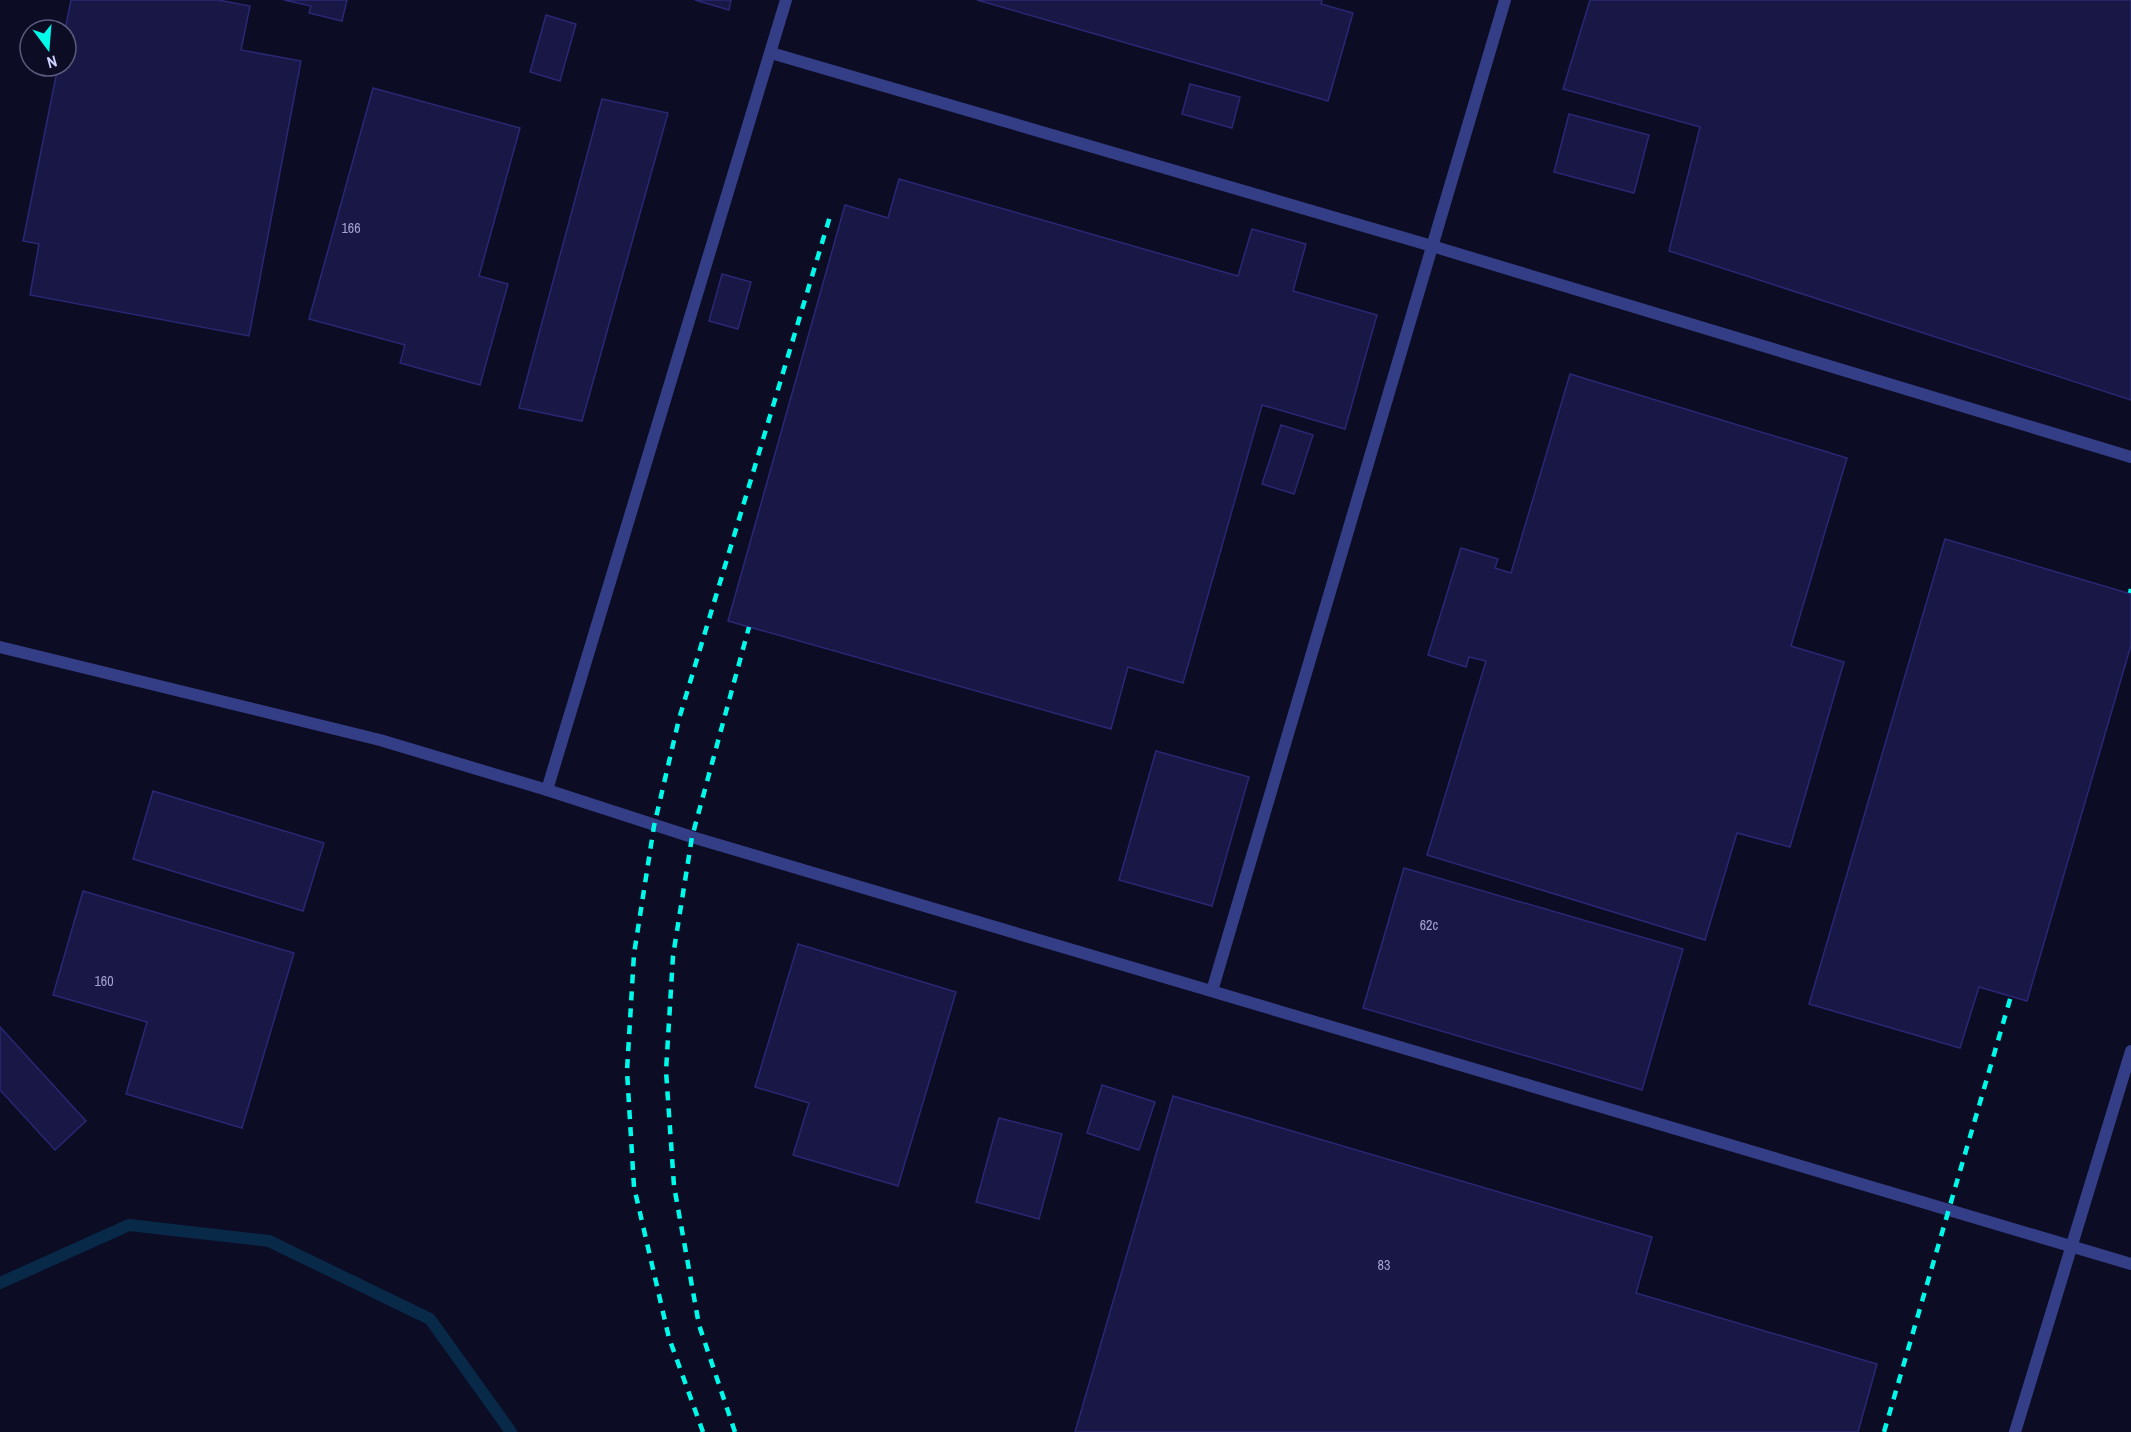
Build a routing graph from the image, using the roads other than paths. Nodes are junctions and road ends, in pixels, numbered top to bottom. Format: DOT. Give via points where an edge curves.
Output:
graph roads {
  1 [pos="786,0"];
  2 [pos="1504,0"];
  3 [pos="771,53"];
  4 [pos="1432,246"];
  5 [pos="2131,457"];
  6 [pos="0,647"];
  7 [pos="547,790"];
  8 [pos="1212,991"];
  9 [pos="2131,1051"];
  10 [pos="2072,1246"];
  11 [pos="2131,1264"];
  12 [pos="2015,1432"];
  1 -- 3 [label="lane"];
  2 -- 4 [label="lane"];
  3 -- 4 [label="lane"];
  3 -- 7 [label="lane"];
  4 -- 5 [label="lane"];
  4 -- 8 [label="lane"];
  6 -- 7 [label="lane" via="380,740"];
  7 -- 8 [label="lane"];
  8 -- 10 [label="lane"];
  9 -- 10 [label="lane"];
  10 -- 11 [label="lane"];
  10 -- 12 [label="lane"];
}
